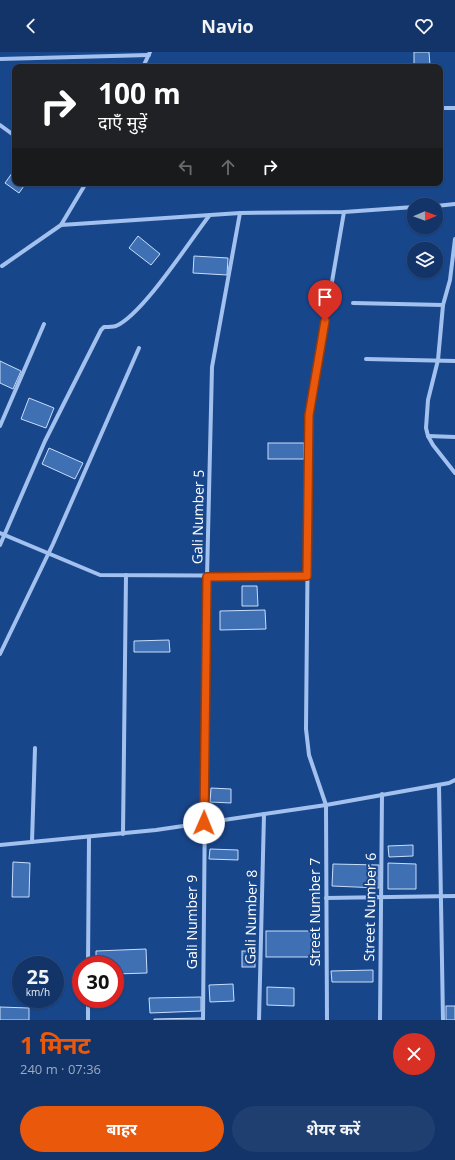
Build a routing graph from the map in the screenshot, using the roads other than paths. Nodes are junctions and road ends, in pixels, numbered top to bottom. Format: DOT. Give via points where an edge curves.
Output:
graph roads {
  1 [pos="150,54"];
  2 [pos="0,59"];
  3 [pos="145,64"];
  4 [pos="443,108"];
  5 [pos="455,108"];
  6 [pos="0,125"];
  7 [pos="12,134"];
  8 [pos="83,186"];
  9 [pos="455,204"];
  10 [pos="443,205"];
  11 [pos="407,208"];
  12 [pos="344,212"];
  13 [pos="240,213"];
  14 [pos="209,216"];
  15 [pos="61,225"];
  16 [pos="455,239"];
  17 [pos="1,266"];
  18 [pos="450,280"];
  19 [pos="455,280"];
  20 [pos="353,303"];
  21 [pos="444,305"];
  22 [pos="44,324"];
  23 [pos="139,348"];
  24 [pos="366,359"];
  25 [pos="438,360"];
  26 [pos="455,361"];
  27 [pos="0,426"];
  28 [pos="428,436"];
  29 [pos="455,436"];
  30 [pos="455,473"];
  31 [pos="2,534"];
  32 [pos="0,545"];
  33 [pos="48,553"];
  34 [pos="126,575"];
  35 [pos="307,576"];
  36 [pos="207,577"];
  37 [pos="0,654"];
  38 [pos="35,748"];
  39 [pos="455,780"];
  40 [pos="439,785"];
  41 [pos="382,794"];
  42 [pos="326,804"];
  43 [pos="264,814"];
  44 [pos="204,823"];
  45 [pos="123,834"];
  46 [pos="89,837"];
  47 [pos="32,842"];
  48 [pos="0,845"];
  49 [pos="441,896"];
  50 [pos="455,896"];
  51 [pos="381,897"];
  52 [pos="326,898"];
  53 [pos="88,956"];
  54 [pos="88,1008"];
  55 [pos="88,1020"];
  56 [pos="203,1020"];
  57 [pos="259,1020"];
  58 [pos="326,1020"];
  59 [pos="380,1020"];
  60 [pos="443,1020"];
  1 -- 2 [label="street"];
  1 -- 3 [label="street"];
  4 -- 5 [label="street"];
  6 -- 7 [label="street"];
  8 -- 15 [label="street"];
  9 -- 10 [label="street"];
  11 -- 12 [label="street"];
  12 -- 13 [label="street"];
  12 -- 35 [label="street" via="309,415"];
  13 -- 14 [label="street"];
  13 -- 36 [label="street, Gali Number 5" via="212,367"];
  14 -- 15 [label="street"];
  14 -- 31 [label="street" via="138,310 115,326 104,327 101,330"];
  15 -- 17 [label="street"];
  16 -- 18 [label="street"];
  18 -- 19 [label="street"];
  18 -- 21 [label="street"];
  20 -- 21 [label="street"];
  21 -- 25 [label="street"];
  22 -- 27 [label="street"];
  23 -- 33 [label="street"];
  24 -- 25 [label="street"];
  25 -- 26 [label="street"];
  25 -- 28 [label="street" via="428,400"];
  28 -- 29 [label="street"];
  28 -- 30 [label="street"];
  31 -- 32 [label="street"];
  31 -- 33 [label="street"];
  33 -- 34 [label="street" via="100,575"];
  33 -- 37 [label="street"];
  34 -- 36 [label="street"];
  34 -- 45 [label="street"];
  35 -- 36 [label="street"];
  35 -- 42 [label="street" via="308,755"];
  36 -- 44 [label="street, Gali Number 5"];
  38 -- 47 [label="street"];
  39 -- 40 [label="street"];
  40 -- 41 [label="street"];
  40 -- 49 [label="street"];
  41 -- 42 [label="street"];
  41 -- 51 [label="street, Street Number 6"];
  42 -- 43 [label="street"];
  42 -- 52 [label="street, Street Number 7"];
  43 -- 44 [label="street"];
  43 -- 57 [label="street, Gali Number 8"];
  44 -- 45 [label="street"];
  44 -- 56 [label="street, Gali Number 9"];
  45 -- 46 [label="street"];
  46 -- 47 [label="street"];
  46 -- 53 [label="street"];
  47 -- 48 [label="street"];
  49 -- 50 [label="street"];
  49 -- 51 [label="street"];
  49 -- 60 [label="street"];
  51 -- 52 [label="street"];
  51 -- 59 [label="street, Street Number 6"];
  52 -- 58 [label="street, Street Number 7"];
  54 -- 55 [label="street"];
}
